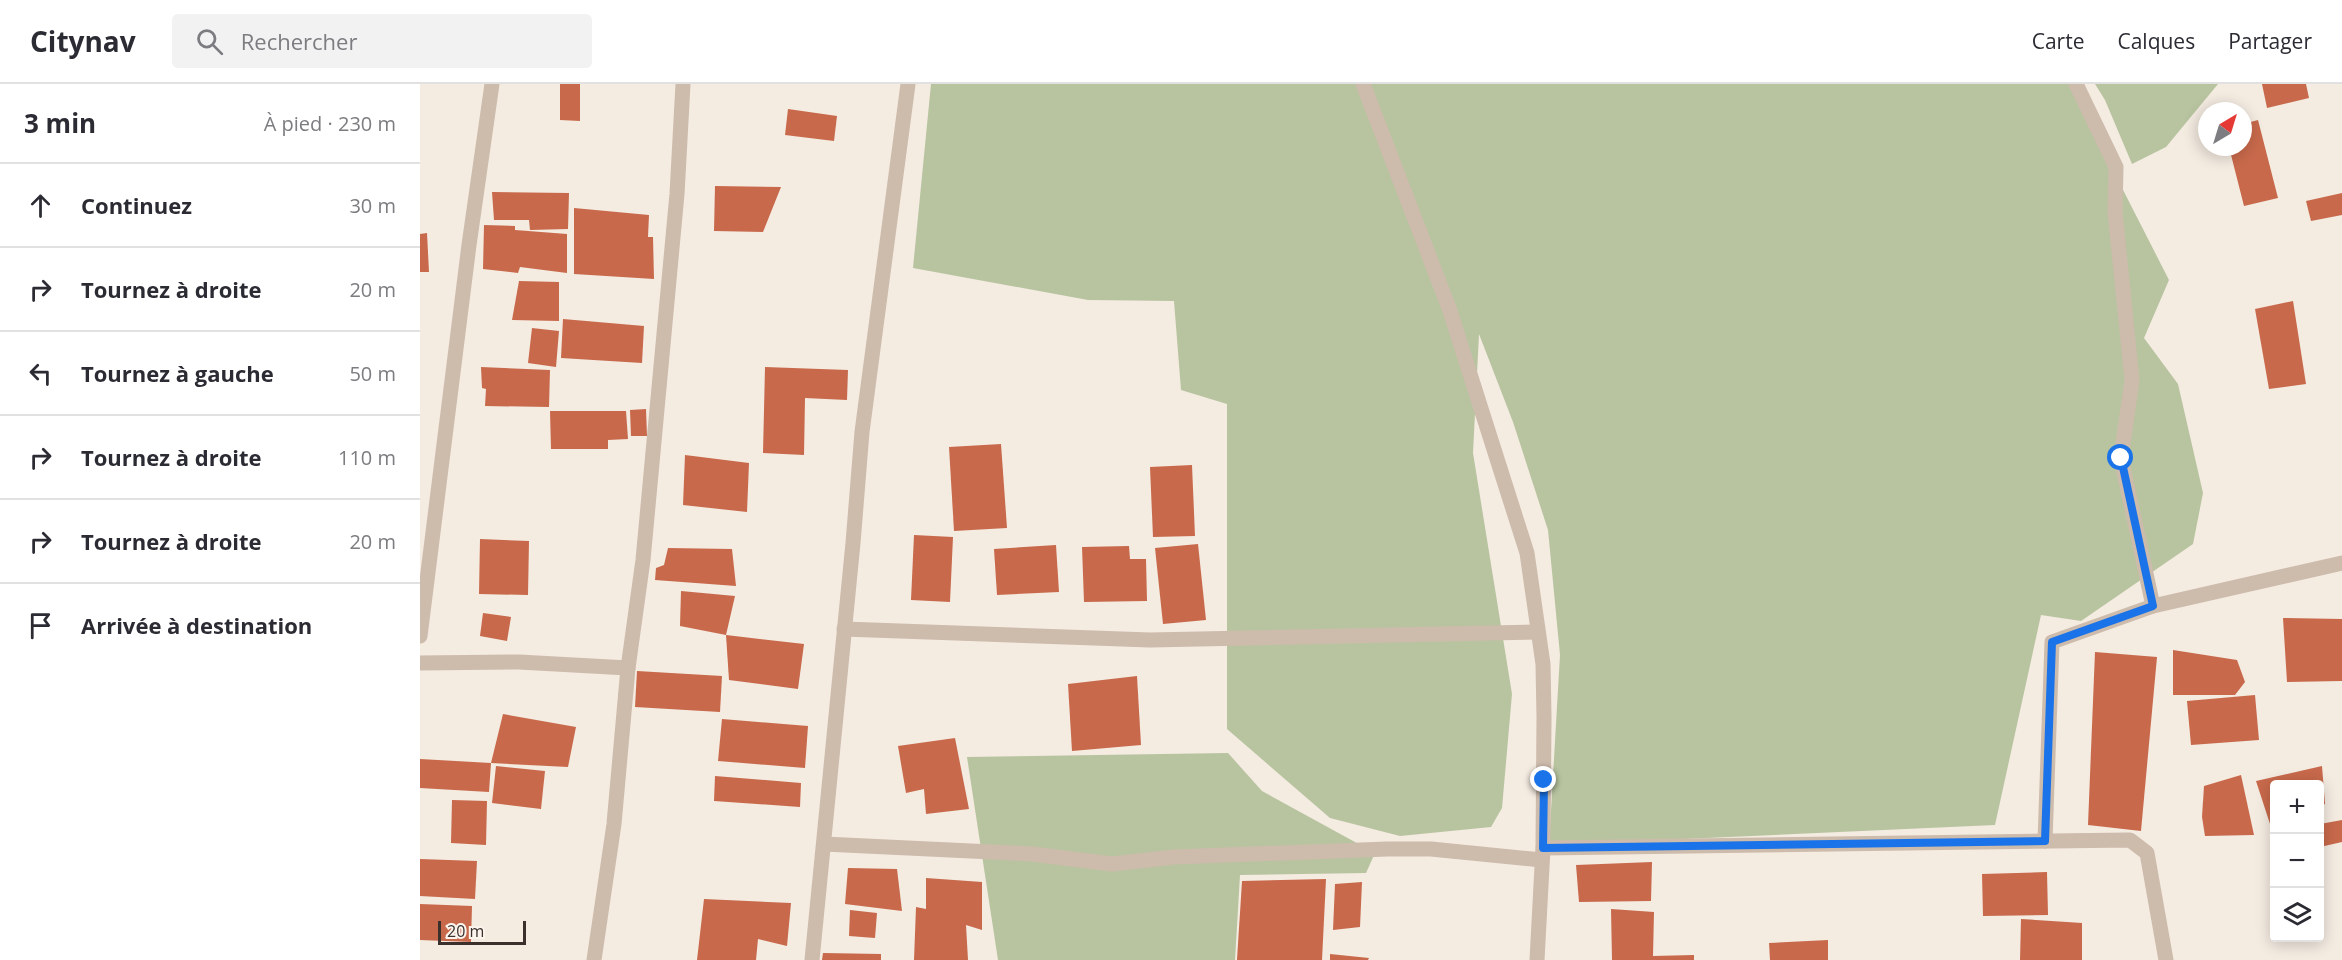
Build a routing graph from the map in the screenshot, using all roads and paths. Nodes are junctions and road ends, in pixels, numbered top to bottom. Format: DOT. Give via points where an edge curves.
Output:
graph roads {
  1 [pos="492,84"];
  2 [pos="683,84"];
  3 [pos="908,84"];
  4 [pos="1363,84"];
  5 [pos="2076,84"];
  6 [pos="2342,563"];
  7 [pos="2153,606"];
  8 [pos="844,629"];
  9 [pos="1538,632"];
  10 [pos="420,636"];
  11 [pos="420,663"];
  12 [pos="628,668"];
  13 [pos="2045,841"];
  14 [pos="824,844"];
  15 [pos="1543,854"];
  16 [pos="594,960"];
  17 [pos="812,960"];
  18 [pos="1538,960"];
  19 [pos="2166,960"];
  1 -- 10 [label="street"];
  2 -- 12 [label="street" via="677,194 643,560"];
  3 -- 8 [label="street" via="862,432"];
  4 -- 9 [label="street" via="1449,308 1482,409 1527,553"];
  5 -- 7 [label="street" via="2116,167 2115,212 2132,380 2121,458"];
  6 -- 7 [label="street"];
  7 -- 13 [label="street" via="2052,642"];
  8 -- 9 [label="street" via="1150,640"];
  8 -- 14 [label="street"];
  9 -- 15 [label="street" via="1543,664"];
  11 -- 12 [label="street"];
  12 -- 16 [label="street" via="614,824"];
  13 -- 15 [label="street"];
  13 -- 19 [label="street" via="2130,840 2147,853"];
  14 -- 15 [label="street" via="1032,854 1112,864 1174,857 1387,849"];
  14 -- 17 [label="street"];
  15 -- 18 [label="street"];
}
